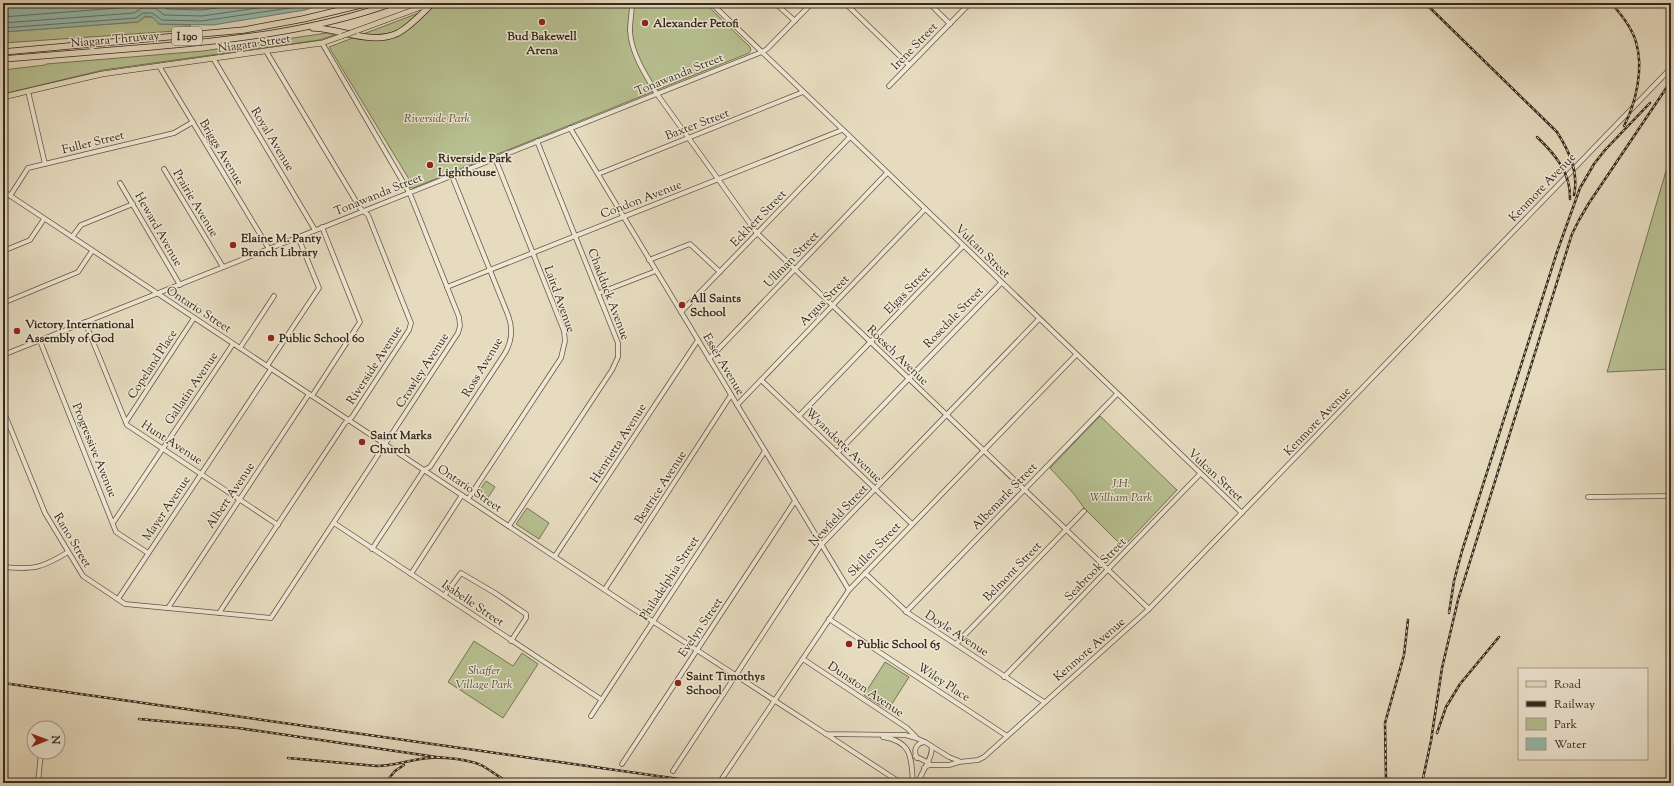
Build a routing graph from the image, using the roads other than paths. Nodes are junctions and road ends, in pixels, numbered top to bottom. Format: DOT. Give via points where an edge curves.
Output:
graph roads {
  1 [pos="368,3"];
  2 [pos="393,3"];
  3 [pos="432,3"];
  4 [pos="632,3"];
  5 [pos="711,3"];
  6 [pos="776,3"];
  7 [pos="812,3"];
  8 [pos="845,3"];
  9 [pos="929,3"];
  10 [pos="970,3"];
  11 [pos="794,21"];
  12 [pos="950,24"];
  13 [pos="305,28"];
  14 [pos="322,43"];
  15 [pos="266,51"];
  16 [pos="3,52"];
  17 [pos="762,52"];
  18 [pos="213,58"];
  19 [pos="3,59"];
  20 [pos="909,65"];
  21 [pos="159,66"];
  22 [pos="1671,68"];
  23 [pos="889,86"];
  24 [pos="28,91"];
  25 [pos="803,92"];
  26 [pos="656,94"];
  27 [pos="3,97"];
  28 [pos="193,122"];
  29 [pos="570,128"];
  30 [pos="842,130"];
  31 [pos="850,137"];
  32 [pos="688,138"];
  33 [pos="537,141"];
  34 [pos="495,158"];
  35 [pos="45,164"];
  36 [pos="164,169"];
  37 [pos="887,173"];
  38 [pos="598,174"];
  39 [pos="452,176"];
  40 [pos="718,180"];
  41 [pos="120,183"];
  42 [pos="3,191"];
  43 [pos="409,193"];
  44 [pos="10,196"];
  45 [pos="132,204"];
  46 [pos="925,209"];
  47 [pos="364,211"];
  48 [pos="623,217"];
  49 [pos="44,219"];
  50 [pos="322,227"];
  51 [pos="315,230"];
  52 [pos="757,233"];
  53 [pos="575,236"];
  54 [pos="72,237"];
  55 [pos="298,237"];
  56 [pos="963,246"];
  57 [pos="269,249"];
  58 [pos="3,251"];
  59 [pos="92,251"];
  60 [pos="532,252"];
  61 [pos="650,260"];
  62 [pos="223,267"];
  63 [pos="490,269"];
  64 [pos="795,269"];
  65 [pos="656,271"];
  66 [pos="720,272"];
  67 [pos="1001,282"];
  68 [pos="180,284"];
  69 [pos="447,287"];
  70 [pos="599,293"];
  71 [pos="157,294"];
  72 [pos="274,296"];
  73 [pos="3,303"];
  74 [pos="833,306"];
  75 [pos="681,312"];
  76 [pos="194,318"];
  77 [pos="1039,319"];
  78 [pos="85,322"];
  79 [pos="40,340"];
  80 [pos="698,340"];
  81 [pos="870,342"];
  82 [pos="233,344"];
  83 [pos="240,348"];
  84 [pos="3,355"];
  85 [pos="1076,355"];
  86 [pos="709,359"];
  87 [pos="269,367"];
  88 [pos="908,378"];
  89 [pos="761,380"];
  90 [pos="1117,394"];
  91 [pos="311,395"];
  92 [pos="731,395"];
  93 [pos="737,405"];
  94 [pos="3,410"];
  95 [pos="946,415"];
  96 [pos="799,416"];
  97 [pos="349,420"];
  98 [pos="126,422"];
  99 [pos="386,444"];
  100 [pos="163,449"];
  101 [pos="765,451"];
  102 [pos="983,451"];
  103 [pos="837,453"];
  104 [pos="424,470"];
  105 [pos="201,474"];
  106 [pos="1200,474"];
  107 [pos="875,489"];
  108 [pos="1024,490"];
  109 [pos="462,495"];
  110 [pos="1671,496"];
  111 [pos="1588,497"];
  112 [pos="240,499"];
  113 [pos="468,499"];
  114 [pos="795,501"];
  115 [pos="1084,512"];
  116 [pos="1242,513"];
  117 [pos="113,523"];
  118 [pos="334,523"];
  119 [pos="278,524"];
  120 [pos="912,524"];
  121 [pos="509,526"];
  122 [pos="1066,530"];
  123 [pos="821,545"];
  124 [pos="372,549"];
  125 [pos="68,552"];
  126 [pos="148,553"];
  127 [pos="555,556"];
  128 [pos="3,568"];
  129 [pos="1107,570"];
  130 [pos="865,572"];
  131 [pos="410,574"];
  132 [pos="605,589"];
  133 [pos="849,590"];
  134 [pos="444,596"];
  135 [pos="118,599"];
  136 [pos="168,608"];
  137 [pos="1149,609"];
  138 [pos="906,612"];
  139 [pos="219,613"];
  140 [pos="259,616"];
  141 [pos="829,619"];
  142 [pos="653,621"];
  143 [pos="511,641"];
  144 [pos="956,644"];
  145 [pos="697,650"];
  146 [pos="803,659"];
  147 [pos="736,676"];
  148 [pos="1004,677"];
  149 [pos="602,700"];
  150 [pos="775,701"];
  151 [pos="1044,702"];
  152 [pos="591,716"];
  153 [pos="826,734"];
  154 [pos="871,735"];
  155 [pos="1007,736"];
  156 [pos="916,738"];
  157 [pos="925,742"];
  158 [pos="931,746"];
  159 [pos="914,755"];
  160 [pos="40,760"];
  161 [pos="928,762"];
  162 [pos="959,762"];
  163 [pos="622,764"];
  164 [pos="673,771"];
  165 [pos="38,783"];
  166 [pos="719,783"];
  167 [pos="901,783"];
  168 [pos="913,783"];
  169 [pos="918,783"];
  1 -- 16 [label="highway, Niagara Thruway / I 190" via="244,30"];
  2 -- 13 [label="highway, Niagara Thruway / I 190"];
  3 -- 13 [label="highway" via="404,29 388,36 368,37 328,28"];
  3 -- 14 [label="main road, Niagara Street, bridge"];
  4 -- 26 [label="street, Roesch Avenue" via="632,42"];
  5 -- 17 [label="street, Vulcan Street"];
  6 -- 11 [label="street"];
  7 -- 11 [label="street, Tonawanda Street"];
  8 -- 20 [label="street"];
  9 -- 12 [label="street"];
  10 -- 12 [label="street, Irene Street"];
  11 -- 17 [label="street, Tonawanda Street"];
  12 -- 20 [label="street, Irene Street"];
  13 -- 19 [label="highway, Niagara Thruway / I 190" via="218,41"];
  14 -- 15 [label="main road, Niagara Street"];
  14 -- 43 [label="street, Crowley Avenue"];
  15 -- 18 [label="main road, Niagara Street"];
  15 -- 47 [label="street, Riverside Avenue"];
  17 -- 25 [label="street, Vulcan Street"];
  17 -- 26 [label="street, Tonawanda Street"];
  18 -- 21 [label="main road, Niagara Street"];
  18 -- 51 [label="street, Royal Avenue"];
  20 -- 23 [label="street, Irene Street"];
  21 -- 24 [label="main road, Niagara Street" via="102,74"];
  21 -- 28 [label="street, Briggs Avenue"];
  22 -- 116 [label="street, Kenmore Avenue"];
  24 -- 27 [label="main road, Niagara Street"];
  24 -- 35 [label="street"];
  25 -- 30 [label="street, Vulcan Street"];
  25 -- 32 [label="street, Baxter Street"];
  26 -- 29 [label="street, Tonawanda Street"];
  26 -- 32 [label="street, Roesch Avenue"];
  28 -- 35 [label="street, Fuller Street" via="174,133"];
  28 -- 57 [label="street, Briggs Avenue"];
  29 -- 33 [label="street, Tonawanda Street"];
  29 -- 38 [label="street, Esser Avenue"];
  30 -- 31 [label="street, Vulcan Street"];
  30 -- 40 [label="street, Condon Avenue"];
  31 -- 37 [label="street, Vulcan Street"];
  31 -- 52 [label="street, Eckhert Street"];
  32 -- 38 [label="street, Baxter Street"];
  32 -- 40 [label="street, Roesch Avenue"];
  33 -- 34 [label="street, Tonawanda Street"];
  33 -- 53 [label="street, Chadduck Avenue"];
  34 -- 39 [label="street, Tonawanda Street"];
  34 -- 60 [label="street, Laird Avenue"];
  35 -- 44 [label="street, Fuller Street" via="28,168"];
  36 -- 62 [label="street, Prairie Avenue"];
  37 -- 46 [label="street, Vulcan Street"];
  37 -- 64 [label="street, Ullman Street"];
  38 -- 48 [label="street, Esser Avenue"];
  39 -- 43 [label="street, Tonawanda Street"];
  39 -- 63 [label="street, Ross Avenue"];
  40 -- 48 [label="street, Condon Avenue"];
  40 -- 52 [label="street, Roesch Avenue"];
  41 -- 45 [label="street, Heward Avenue"];
  42 -- 44 [label="street, Ontario Street"];
  43 -- 47 [label="street, Tonawanda Street"];
  43 -- 69 [label="street, Crowley Avenue"];
  44 -- 49 [label="street, Ontario Street"];
  45 -- 54 [label="street" via="80,225"];
  45 -- 68 [label="street, Heward Avenue"];
  46 -- 56 [label="street, Vulcan Street"];
  46 -- 74 [label="street, Argus Street"];
  47 -- 50 [label="street, Tonawanda Street"];
  47 -- 97 [label="street, Riverside Avenue" via="368,215 411,323 409,330"];
  48 -- 53 [label="street, Condon Avenue"];
  48 -- 61 [label="street, Esser Avenue"];
  49 -- 54 [label="street, Ontario Street"];
  49 -- 58 [label="street" via="30,240"];
  50 -- 51 [label="street, Tonawanda Street"];
  50 -- 91 [label="street" via="360,322"];
  51 -- 55 [label="street, Tonawanda Street"];
  52 -- 64 [label="street, Roesch Avenue"];
  52 -- 66 [label="street, Eckhert Street"];
  53 -- 60 [label="street, Condon Avenue"];
  53 -- 70 [label="street, Chadduck Avenue"];
  54 -- 59 [label="street, Ontario Street"];
  55 -- 57 [label="street, Tonawanda Street"];
  55 -- 87 [label="street, Mayer Avenue" via="319,288"];
  56 -- 67 [label="street, Vulcan Street"];
  56 -- 81 [label="street, Elgas Street"];
  57 -- 62 [label="street, Tonawanda Street"];
  59 -- 71 [label="street, Ontario Street"];
  59 -- 73 [label="street" via="78,272"];
  60 -- 63 [label="street, Condon Avenue"];
  60 -- 113 [label="street, Laird Avenue" via="564,331 565,348 561,358"];
  61 -- 65 [label="street, Esser Avenue"];
  61 -- 66 [label="street" via="690,244"];
  62 -- 68 [label="street, Tonawanda Street"];
  63 -- 69 [label="street, Condon Avenue"];
  63 -- 104 [label="street, Ross Avenue" via="510,320 509,343 430,467"];
  64 -- 74 [label="street, Roesch Avenue"];
  64 -- 86 [label="street, Ullman Street"];
  65 -- 70 [label="street"];
  65 -- 75 [label="street, Esser Avenue"];
  66 -- 75 [label="street, Eckhert Street"];
  67 -- 77 [label="street, Vulcan Street"];
  67 -- 88 [label="street, Rosedale Street"];
  68 -- 71 [label="street, Tonawanda Street"];
  69 -- 99 [label="street, Crowley Avenue" via="459,317 458,333"];
  70 -- 121 [label="street, Chadduck Avenue" via="618,343 618,360"];
  71 -- 76 [label="street, Ontario Street"];
  71 -- 78 [label="street, Tonawanda Street"];
  72 -- 83 [label="street"];
  74 -- 81 [label="street, Roesch Avenue"];
  74 -- 89 [label="street, Argus Street"];
  75 -- 80 [label="street, Esser Avenue"];
  76 -- 82 [label="street, Ontario Street"];
  76 -- 98 [label="street, Copeland Place"];
  77 -- 85 [label="street, Vulcan Street"];
  77 -- 95 [label="street, Newfield Street"];
  78 -- 79 [label="street, Tonawanda Street"];
  78 -- 98 [label="street, Hunt Avenue"];
  79 -- 84 [label="street, Tonawanda Street"];
  79 -- 117 [label="street, Progressive Avenue"];
  80 -- 86 [label="street, Esser Avenue"];
  80 -- 127 [label="street, Henrietta Avenue"];
  81 -- 88 [label="street, Roesch Avenue"];
  81 -- 96 [label="street, Elgas Street"];
  82 -- 83 [label="street, Ontario Street"];
  82 -- 100 [label="street, Gallatin Avenue"];
  83 -- 87 [label="street, Ontario Street"];
  85 -- 90 [label="street, Vulcan Street"];
  85 -- 102 [label="street, Skillen Street"];
  86 -- 92 [label="street, Esser Avenue"];
  87 -- 91 [label="street, Ontario Street"];
  87 -- 105 [label="street, Mayer Avenue"];
  88 -- 95 [label="street, Roesch Avenue"];
  88 -- 103 [label="street, Rosedale Street"];
  89 -- 93 [label="street, Argus Street"];
  89 -- 96 [label="street, Wyandotte Avenue"];
  90 -- 106 [label="street, Vulcan Street"];
  90 -- 108 [label="street, Albemarle Street"];
  91 -- 97 [label="street, Ontario Street"];
  91 -- 112 [label="street, Albert Avenue"];
  92 -- 93 [label="street, Esser Avenue"];
  92 -- 132 [label="street, Beatrice Avenue"];
  93 -- 101 [label="street, Esser Avenue"];
  94 -- 125 [label="street, Rano Street" via="45,513"];
  95 -- 102 [label="street, Roesch Avenue"];
  95 -- 107 [label="street, Newfield Street"];
  96 -- 103 [label="street, Wyandotte Avenue"];
  97 -- 99 [label="street, Ontario Street"];
  97 -- 119 [label="street, Riverside Avenue"];
  98 -- 100 [label="street, Hunt Avenue"];
  99 -- 104 [label="street, Ontario Street"];
  99 -- 118 [label="street, Crowley Avenue"];
  100 -- 105 [label="street, Hunt Avenue"];
  100 -- 117 [label="street, Gallatin Avenue"];
  101 -- 114 [label="street, Esser Avenue"];
  101 -- 142 [label="street, Philadelphia Street"];
  102 -- 108 [label="street, Roesch Avenue"];
  102 -- 120 [label="street, Skillen Street"];
  103 -- 107 [label="street, Wyandotte Avenue"];
  104 -- 109 [label="street, Ontario Street"];
  104 -- 124 [label="street, Ross Avenue"];
  105 -- 112 [label="street, Hunt Avenue"];
  105 -- 126 [label="street, Mayer Avenue"];
  106 -- 116 [label="street, Vulcan Street"];
  106 -- 129 [label="street, Seabrook Street"];
  107 -- 120 [label="street, Wyandotte Avenue"];
  107 -- 123 [label="street, Newfield Street"];
  108 -- 122 [label="street, Roesch Avenue"];
  108 -- 138 [label="street, Albemarle Street"];
  109 -- 113 [label="street, Ontario Street"];
  109 -- 131 [label="street"];
  110 -- 111 [label="street"];
  112 -- 119 [label="street, Hunt Avenue"];
  112 -- 136 [label="street, Albert Avenue"];
  113 -- 121 [label="street, Ontario Street"];
  114 -- 123 [label="street, Esser Avenue"];
  114 -- 145 [label="street, Evelyn Street"];
  115 -- 122 [label="street, Belmont Street"];
  116 -- 137 [label="street, Kenmore Avenue"];
  117 -- 126 [label="street, Progressive Avenue" via="116,532"];
  118 -- 124 [label="street, Isabelle Street"];
  118 -- 140 [label="street, Crowley Avenue" via="271,618"];
  119 -- 139 [label="street, Riverside Avenue"];
  120 -- 130 [label="street, Skillen Street"];
  121 -- 127 [label="street, Ontario Street"];
  122 -- 129 [label="street, Roesch Avenue"];
  122 -- 144 [label="street, Belmont Street"];
  123 -- 133 [label="street, Esser Avenue"];
  123 -- 147 [label="street, Newfield Street"];
  124 -- 131 [label="street, Isabelle Street"];
  125 -- 128 [label="street" via="37,568"];
  125 -- 135 [label="street, Rano Street" via="83,576"];
  126 -- 135 [label="street, Mayer Avenue"];
  127 -- 132 [label="street, Ontario Street"];
  129 -- 137 [label="street, Roesch Avenue"];
  129 -- 148 [label="street, Seabrook Street"];
  130 -- 133 [label="street, Skillen Street"];
  130 -- 138 [label="street, Doyle Avenue"];
  131 -- 134 [label="street, Isabelle Street"];
  132 -- 142 [label="street, Ontario Street"];
  133 -- 141 [label="street, Skillen Street"];
  134 -- 143 [label="street, Isabelle Street"];
  134 -- 143 [label="street" via="462,573 495,592 526,616"];
  135 -- 136 [label="street, Rano Street" via="125,604"];
  136 -- 139 [label="street, Rano Street"];
  137 -- 151 [label="street, Kenmore Avenue"];
  138 -- 144 [label="street, Doyle Avenue"];
  139 -- 140 [label="street, Rano Street"];
  141 -- 146 [label="street, Skillen Street"];
  141 -- 155 [label="street, Wiley Place"];
  142 -- 145 [label="street, Ontario Street"];
  142 -- 149 [label="street, Philadelphia Street"];
  143 -- 149 [label="street, Isabelle Street"];
  144 -- 148 [label="street, Doyle Avenue"];
  145 -- 147 [label="street, Ontario Street"];
  145 -- 163 [label="street, Evelyn Street"];
  146 -- 150 [label="street, Skillen Street"];
  146 -- 156 [label="street, Dunston Avenue" via="907,728"];
  147 -- 150 [label="street, Ontario Street"];
  147 -- 164 [label="street, Newfield Street"];
  148 -- 151 [label="street, Doyle Avenue"];
  149 -- 152 [label="street, Philadelphia Street"];
  150 -- 153 [label="street, Ontario Street"];
  150 -- 166 [label="street, Skillen Street"];
  151 -- 155 [label="street, Kenmore Avenue"];
  153 -- 154 [label="street"];
  153 -- 167 [label="street, Ontario Street"];
  154 -- 156 [label="street" via="906,735"];
  154 -- 159 [label="street" via="897,741"];
  155 -- 162 [label="street, Kenmore Avenue" via="984,757"];
  156 -- 157 [label="street"];
  157 -- 158 [label="street"];
  157 -- 159 [label="street" via="920,743"];
  158 -- 161 [label="street" via="932,754"];
  158 -- 162 [label="street"];
  159 -- 161 [label="street"];
  159 -- 168 [label="street"];
  160 -- 165 [label="street"];
  161 -- 162 [label="street, Kenmore Avenue" via="949,765"];
  161 -- 169 [label="street, Kenmore Avenue"];
}
